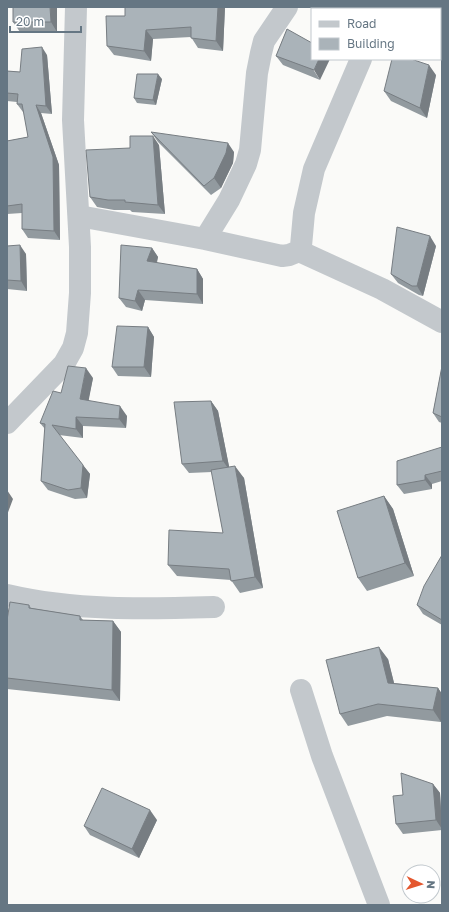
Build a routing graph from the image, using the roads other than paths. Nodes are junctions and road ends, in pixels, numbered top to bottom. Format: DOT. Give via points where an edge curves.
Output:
graph roads {
  1 [pos="76,7"];
  2 [pos="287,7"];
  3 [pos="361,60"];
  4 [pos="79,216"];
  5 [pos="205,239"];
  6 [pos="299,251"];
  7 [pos="442,322"];
  8 [pos="7,423"];
  9 [pos="7,595"];
  10 [pos="214,607"];
  11 [pos="302,690"];
  12 [pos="379,905"];
  1 -- 4 [label="street" via="73,120"];
  2 -- 5 [label="street" via="264,42 261,53 250,150 246,164 229,200"];
  3 -- 6 [label="street" via="314,169"];
  4 -- 5 [label="street"];
  4 -- 8 [label="street" via="80,293 77,333 73,348 64,364"];
  5 -- 6 [label="street" via="282,256"];
  6 -- 7 [label="street" via="382,289"];
  9 -- 10 [label="street" via="53,604 102,608"];
  11 -- 12 [label="street" via="322,756"];
}
